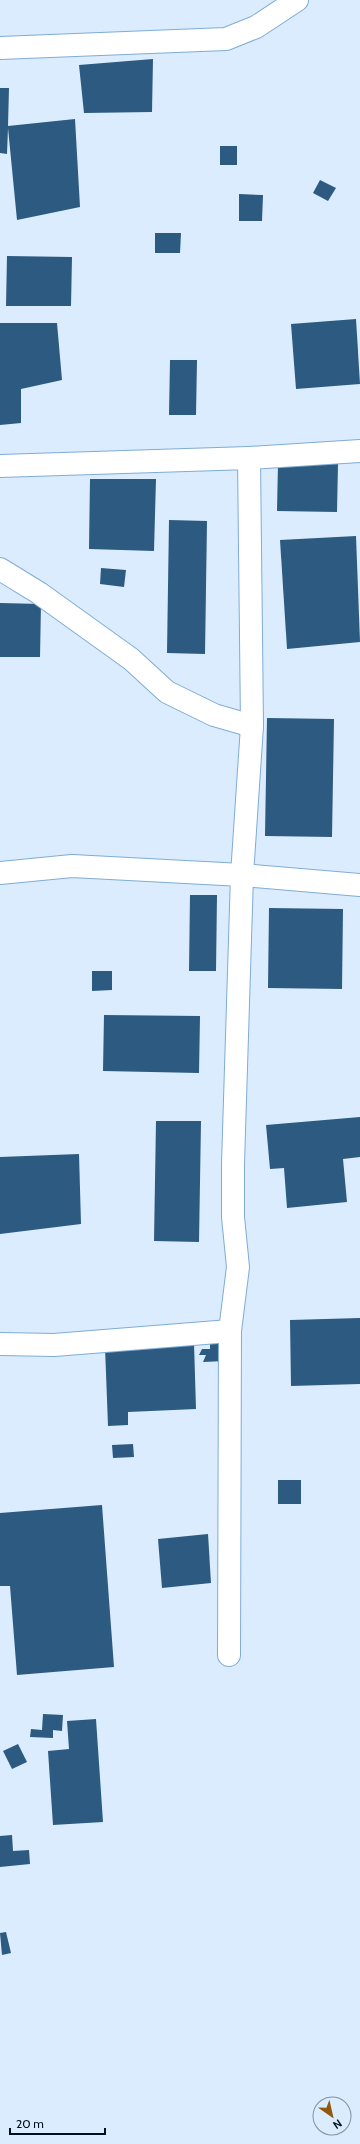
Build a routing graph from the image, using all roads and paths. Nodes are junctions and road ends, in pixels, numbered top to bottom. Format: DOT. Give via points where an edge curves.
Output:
graph roads {
  1 [pos="297,0"];
  2 [pos="0,48"];
  3 [pos="360,451"];
  4 [pos="249,458"];
  5 [pos="0,466"];
  6 [pos="0,569"];
  7 [pos="252,726"];
  8 [pos="0,873"];
  9 [pos="242,875"];
  10 [pos="360,885"];
  11 [pos="230,1331"];
  12 [pos="0,1344"];
  13 [pos="229,1655"];
  1 -- 2 [label="street" via="256,27 226,39"];
  3 -- 4 [label="street"];
  4 -- 5 [label="street"];
  4 -- 7 [label="street"];
  6 -- 7 [label="street" via="39,593 131,659 167,692 214,715"];
  7 -- 9 [label="street"];
  8 -- 9 [label="street" via="72,866"];
  9 -- 10 [label="street"];
  9 -- 11 [label="street" via="233,1164 233,1217 238,1267"];
  11 -- 12 [label="street" via="54,1345"];
  11 -- 13 [label="street"];
}
